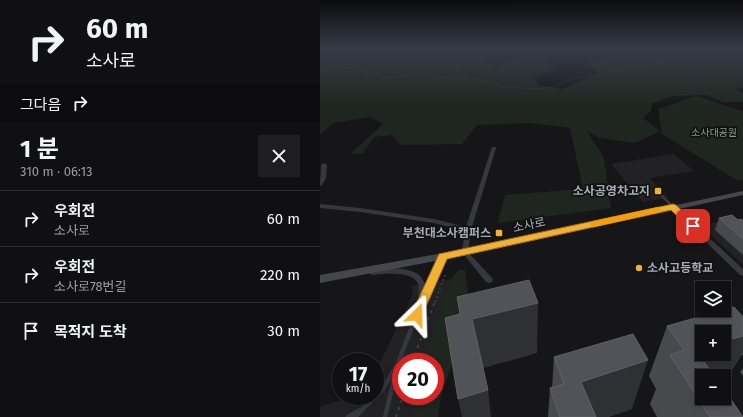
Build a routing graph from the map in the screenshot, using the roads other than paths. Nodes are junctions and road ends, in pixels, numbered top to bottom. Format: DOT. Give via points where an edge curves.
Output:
graph roads {
  1 [pos="494,148"];
  2 [pos="324,166"];
  3 [pos="320,184"];
  4 [pos="657,191"];
  5 [pos="743,193"];
  6 [pos="320,206"];
  7 [pos="673,207"];
  8 [pos="468,230"];
  9 [pos="465,252"];
  10 [pos="443,257"];
  11 [pos="357,272"];
  12 [pos="743,273"];
  13 [pos="320,279"];
  14 [pos="489,280"];
  15 [pos="422,301"];
  16 [pos="402,353"];
  17 [pos="392,374"];
  18 [pos="384,386"];
  19 [pos="392,388"];
  20 [pos="368,405"];
  21 [pos="348,417"];
  22 [pos="355,417"];
  23 [pos="385,417"];
  1 -- 8 [label="street"];
  2 -- 3 [label="street"];
  4 -- 7 [label="lane"];
  5 -- 7 [label="street, 소사로"];
  6 -- 8 [label="street" via="434,221"];
  7 -- 9 [label="street, 소사로"];
  7 -- 12 [label="street"];
  8 -- 9 [label="street"];
  9 -- 10 [label="street, 소사로"];
  9 -- 14 [label="street"];
  10 -- 11 [label="street, 소사로"];
  10 -- 15 [label="lane"];
  11 -- 13 [label="street, 소사로"];
  11 -- 15 [label="street" via="398,272 417,276 422,287"];
  15 -- 16 [label="lane"];
  17 -- 18 [label="lane"];
  19 -- 23 [label="lane"];
  20 -- 21 [label="lane"];
  20 -- 22 [label="lane"];
}
